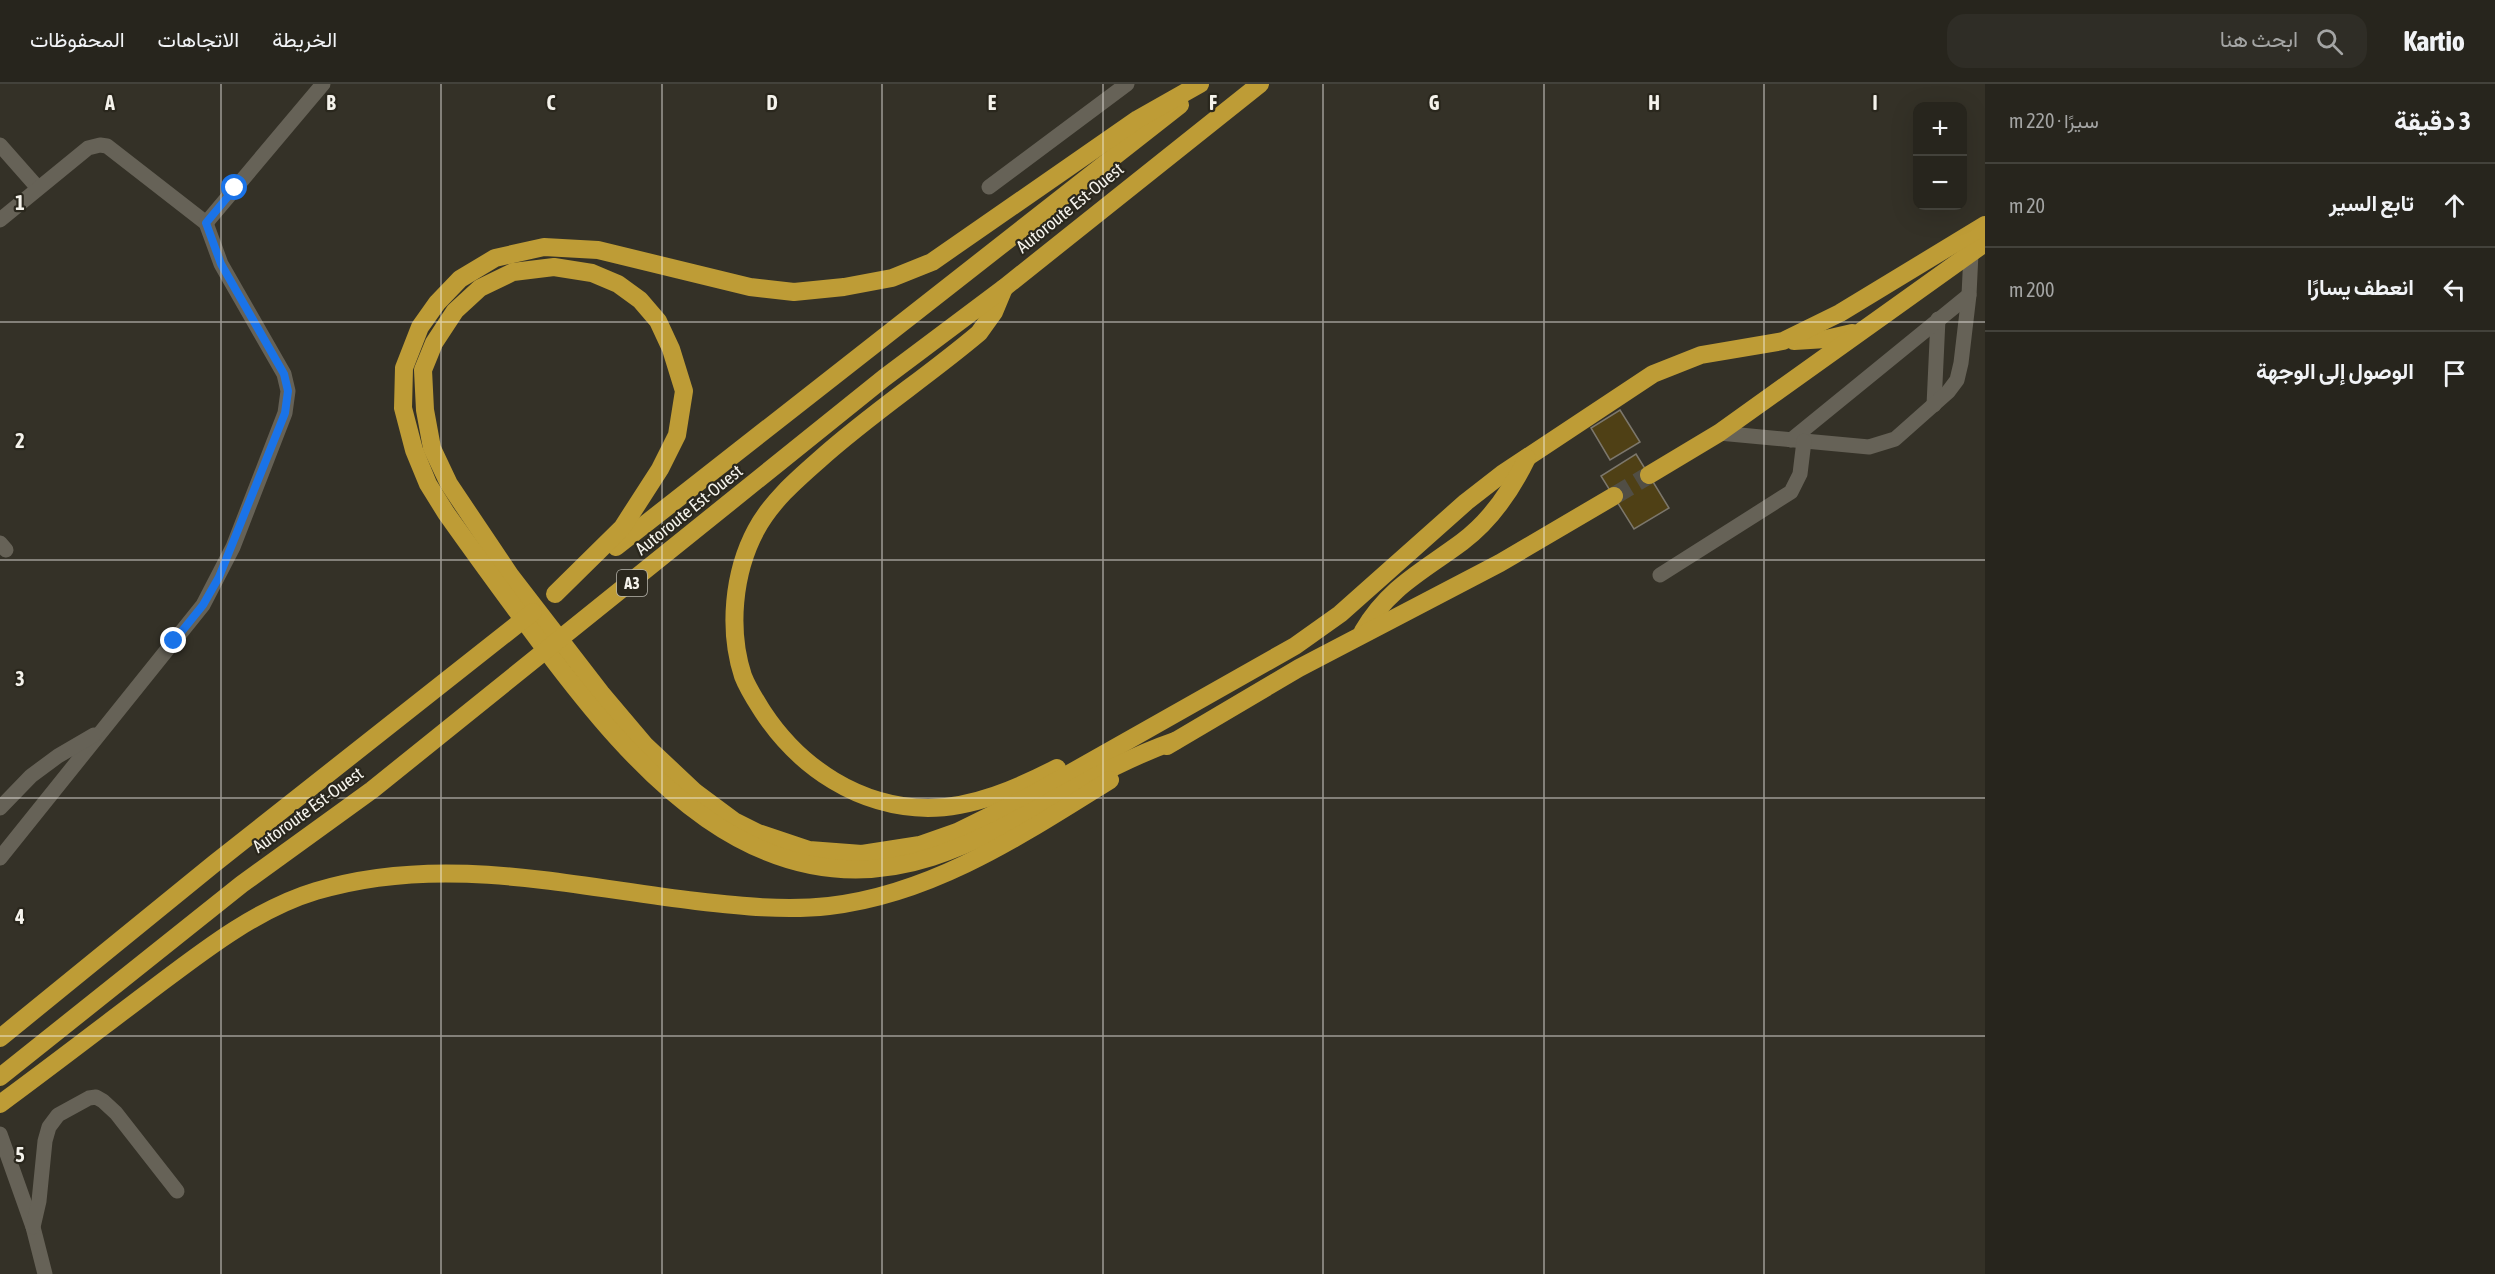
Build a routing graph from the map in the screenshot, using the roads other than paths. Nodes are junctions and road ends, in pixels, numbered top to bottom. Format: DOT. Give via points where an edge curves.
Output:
graph roads {
  1 [pos="323,84"];
  2 [pos="1127,84"];
  3 [pos="1200,84"];
  4 [pos="1208,84"];
  5 [pos="1260,84"];
  6 [pos="0,145"];
  7 [pos="38,188"];
  8 [pos="989,188"];
  9 [pos="0,220"];
  10 [pos="206,223"];
  11 [pos="1985,225"];
  12 [pos="1978,248"];
  13 [pos="1004,288"];
  14 [pos="1969,295"];
  15 [pos="1938,318"];
  16 [pos="1863,330"];
  17 [pos="1783,341"];
  18 [pos="1934,405"];
  19 [pos="1719,433"];
  20 [pos="1797,440"];
  21 [pos="1529,454"];
  22 [pos="1649,475"];
  23 [pos="1614,496"];
  24 [pos="1660,575"];
  25 [pos="504,580"];
  26 [pos="555,594"];
  27 [pos="1362,633"];
  28 [pos="593,698"];
  29 [pos="102,730"];
  30 [pos="1131,740"];
  31 [pos="1175,741"];
  32 [pos="0,808"];
  33 [pos="0,858"];
  34 [pos="0,1038"];
  35 [pos="0,1077"];
  36 [pos="0,1104"];
  37 [pos="0,1134"];
  38 [pos="177,1191"];
  39 [pos="33,1227"];
  40 [pos="45,1274"];
  1 -- 10 [label="street"];
  2 -- 8 [label="street"];
  3 -- 25 [label="highway" via="1138,119 932,262 892,278 794,292 750,287 598,250 544,247 495,258 460,279 437,303 411,347 404,368 404,408 414,450 428,484 446,513"];
  4 -- 26 [label="highway, Autoroute Est-Ouest / A3"];
  5 -- 13 [label="highway, Autoroute Est-Ouest / A3"];
  6 -- 7 [label="street"];
  7 -- 9 [label="street"];
  7 -- 10 [label="street" via="88,148 106,146"];
  10 -- 29 [label="street" via="221,264 284,374 288,391 285,413 233,547 203,605"];
  11 -- 17 [label="highway" via="1840,313"];
  12 -- 14 [label="street"];
  12 -- 16 [label="highway"];
  13 -- 30 [label="highway" via="979,333 787,488 755,531 734,608 743,676 775,730 807,763 851,790 905,806 929,808 982,799 1042,776 1100,747"];
  13 -- 35 [label="highway, Autoroute Est-Ouest / A3" via="884,378 372,790 242,884"];
  14 -- 15 [label="street"];
  14 -- 18 [label="street" via="1959,372 1953,386"];
  15 -- 18 [label="street"];
  15 -- 20 [label="street"];
  16 -- 17 [label="highway" via="1826,339"];
  16 -- 19 [label="highway"];
  17 -- 21 [label="highway" via="1713,352 1674,365 1624,391"];
  18 -- 20 [label="street" via="1895,439 1879,446"];
  19 -- 20 [label="street"];
  19 -- 22 [label="highway"];
  20 -- 24 [label="street" via="1800,474 1791,492"];
  21 -- 27 [label="highway" via="1511,489 1477,529 1400,585 1378,607"];
  21 -- 30 [label="highway" via="1466,502 1340,614 1304,640"];
  23 -- 27 [label="highway" via="1500,563"];
  25 -- 26 [label="highway" via="432,448 423,370 434,343 455,311 480,288 513,272 554,267 592,273 618,284 640,300 658,321 684,392 677,435 660,469 622,528"];
  25 -- 28 [label="highway"];
  26 -- 34 [label="highway, Autoroute Est-Ouest / A3"];
  27 -- 31 [label="highway"];
  28 -- 30 [label="highway" via="694,792 726,815 780,842 830,853 884,852 957,832"];
  28 -- 31 [label="highway" via="665,786 708,821 734,837 782,857 844,870 931,857 1007,823 1123,761"];
  29 -- 32 [label="street" via="31,776"];
  29 -- 33 [label="street"];
  31 -- 36 [label="highway" via="962,866 911,888 857,902 799,908 733,905 490,874 425,872 381,876 313,892 271,910 196,956"];
  37 -- 39 [label="street"];
  38 -- 39 [label="street" via="116,1113 104,1101 89,1098 58,1115 49,1127"];
  39 -- 40 [label="street"];
}
